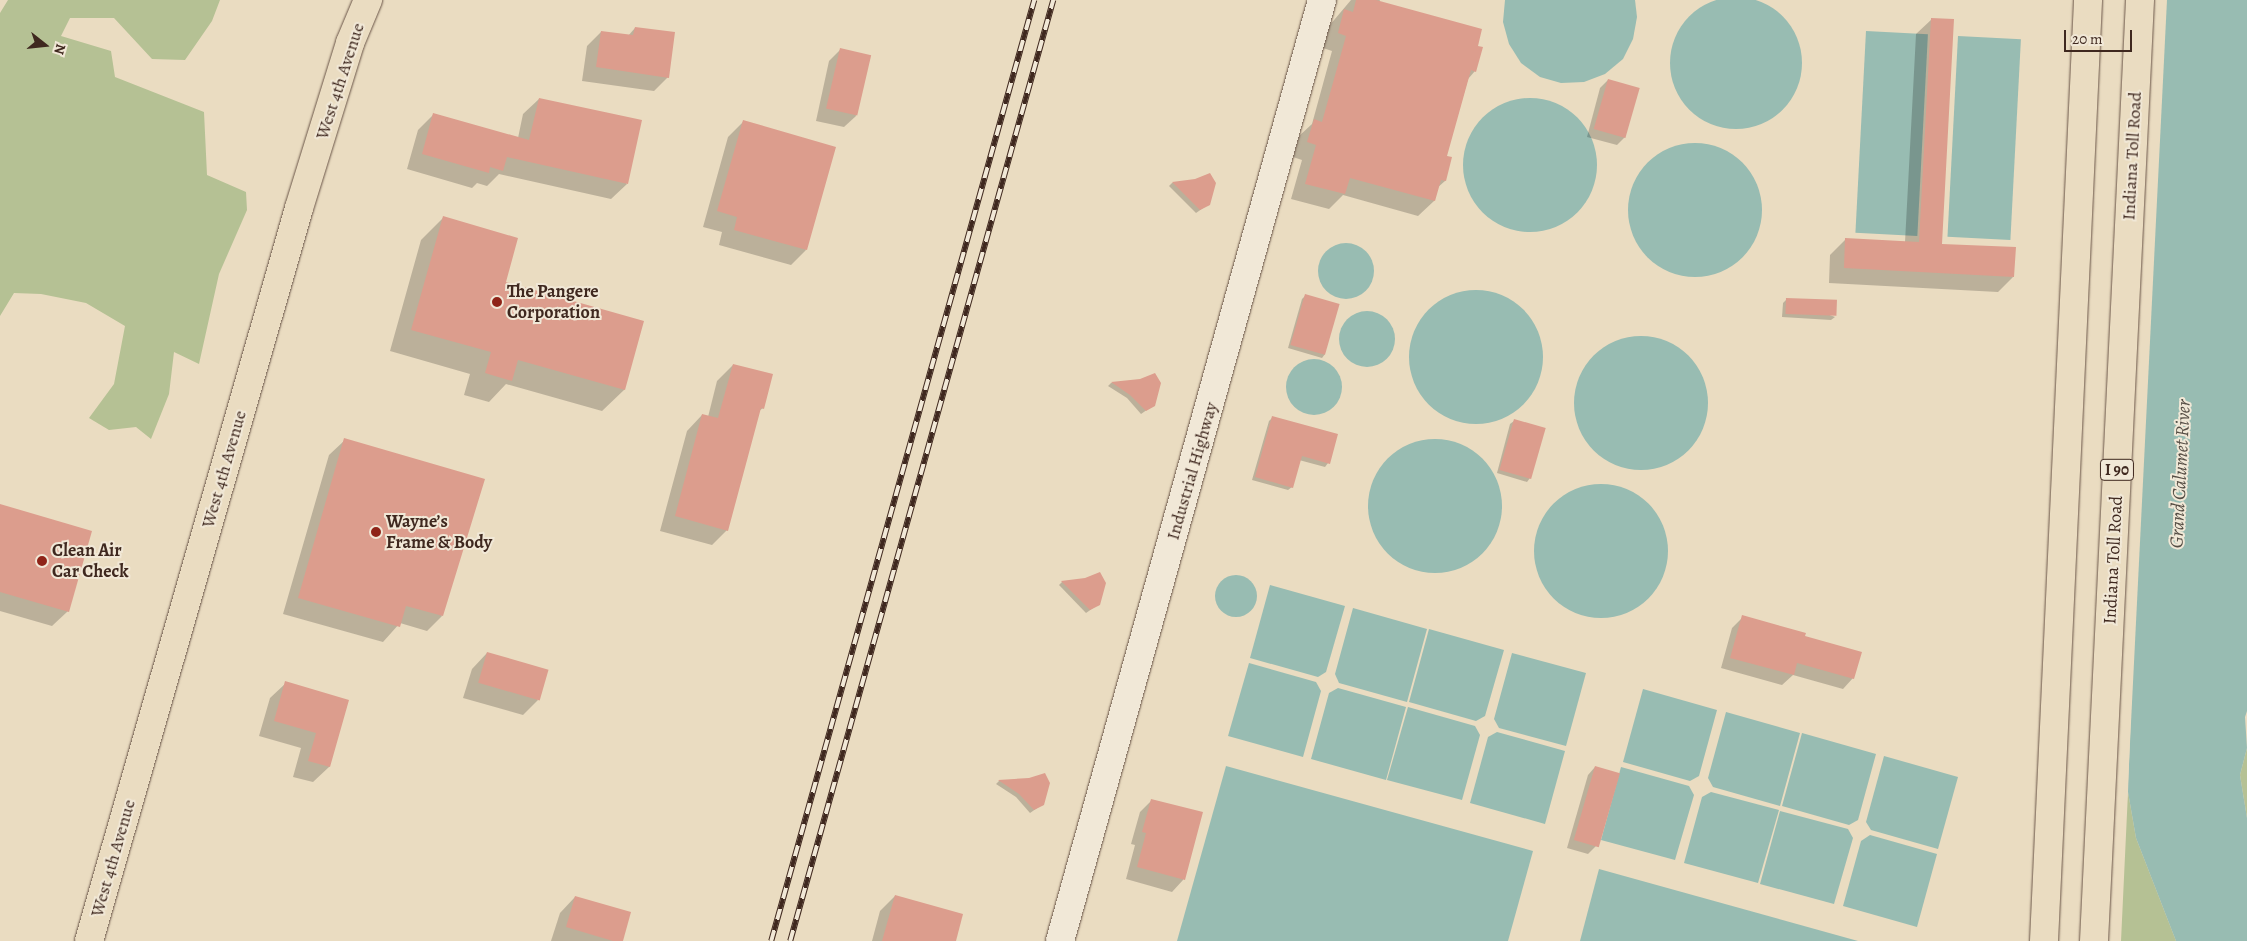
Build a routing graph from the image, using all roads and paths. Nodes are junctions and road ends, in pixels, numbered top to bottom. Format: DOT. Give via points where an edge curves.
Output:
graph roads {
  1 [pos="368,0"];
  2 [pos="1322,0"];
  3 [pos="2088,0"];
  4 [pos="2140,0"];
  5 [pos="89,941"];
  6 [pos="1060,941"];
  7 [pos="2044,941"];
  8 [pos="2094,941"];
  1 -- 5 [label="main road, West 4th Avenue" via="350,43 299,208"];
  2 -- 6 [label="street, Industrial Highway"];
  3 -- 7 [label="main road"];
  4 -- 8 [label="main road, Indiana Toll Road / I 90"];
}
